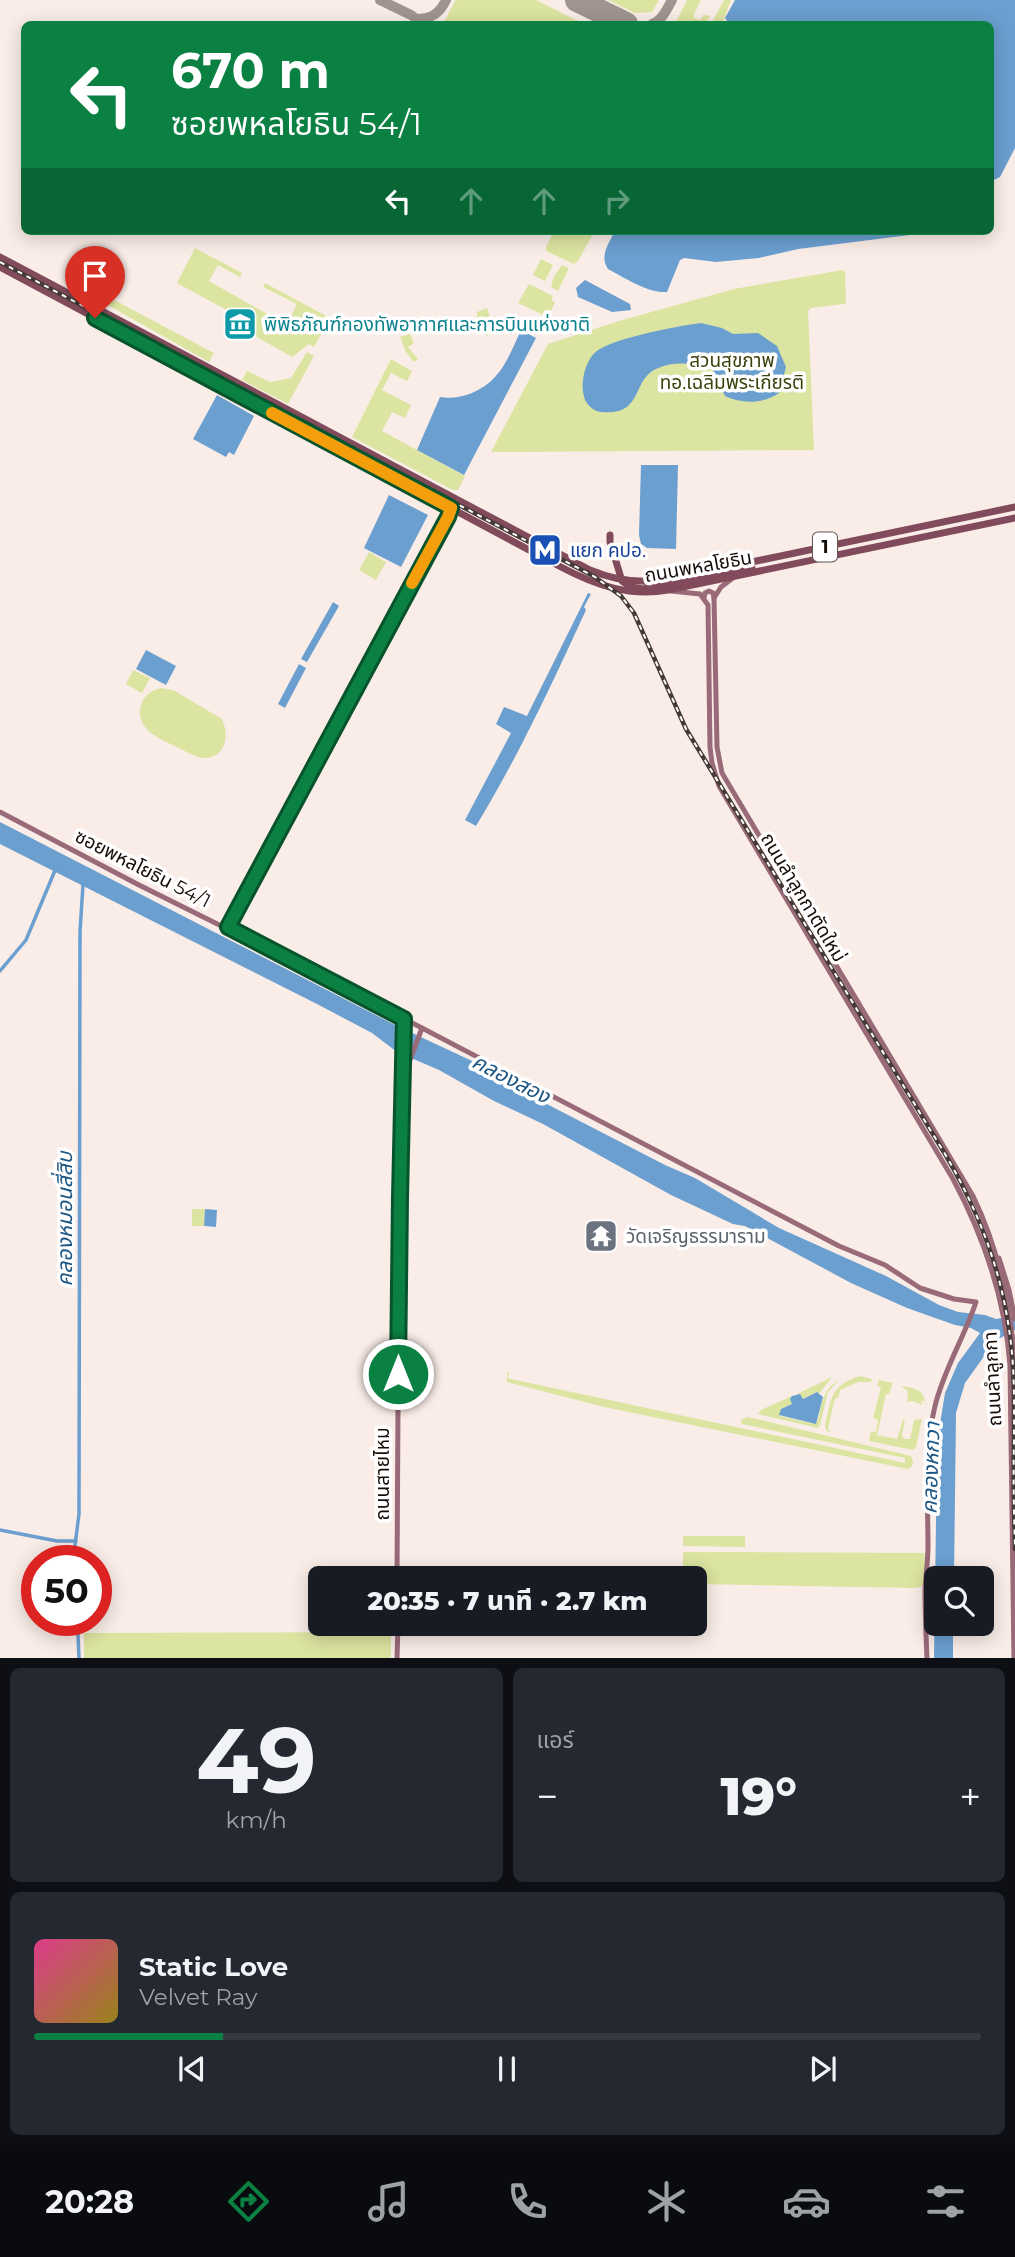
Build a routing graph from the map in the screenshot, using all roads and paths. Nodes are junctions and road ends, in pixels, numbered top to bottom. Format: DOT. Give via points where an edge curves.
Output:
graph roads {
  1 [pos="0,257"];
  2 [pos="0,267"];
  3 [pos="289,410"];
  4 [pos="283,419"];
  5 [pos="460,501"];
  6 [pos="1015,507"];
  7 [pos="454,509"];
  8 [pos="1015,518"];
  9 [pos="610,535"];
  10 [pos="837,544"];
  11 [pos="838,555"];
  12 [pos="791,564"];
  13 [pos="735,576"];
  14 [pos="668,590"];
  15 [pos="704,598"];
  16 [pos="714,598"];
  17 [pos="0,812"];
  18 [pos="228,927"];
  19 [pos="817,932"];
  20 [pos="810,936"];
  21 [pos="404,1022"];
  22 [pos="421,1031"];
  23 [pos="406,1061"];
  24 [pos="983,1219"];
  25 [pos="974,1222"];
  26 [pos="993,1246"];
  27 [pos="1015,1319"];
  28 [pos="1015,1362"];
  29 [pos="1014,1504"];
  30 [pos="1015,1531"];
  31 [pos="1013,1539"];
  32 [pos="397,1566"];
  33 [pos="398,1636"];
  34 [pos="397,1658"];
  35 [pos="927,1658"];
  36 [pos="1014,1658"];
  1 -- 3 [label="main road, ถนนพหลโยธิน"];
  2 -- 4 [label="main road, ถนนพหลโยธิน"];
  3 -- 4 [label="main road"];
  3 -- 5 [label="main road, ถนนพหลโยธิน"];
  4 -- 7 [label="main road, ถนนพหลโยธิน"];
  5 -- 7 [label="main road"];
  5 -- 10 [label="main road, ถนนพหลโยธิน / 1" via="590,570 634,581 670,579"];
  6 -- 10 [label="main road, ถนนพหลโยธิน / 1"];
  7 -- 14 [label="main road, ถนนพหลโยธิน / 1" via="599,584 630,592"];
  7 -- 18 [label="main road"];
  8 -- 11 [label="main road, ถนนพหลโยธิน / 1"];
  9 -- 12 [label="main road, bridge" via="622,581 638,589"];
  10 -- 11 [label="main road"];
  11 -- 12 [label="main road, ถนนพหลโยธิน / 1"];
  12 -- 13 [label="main road, ถนนพหลโยธิน / 1"];
  13 -- 14 [label="main road, ถนนพหลโยธิน / 1"];
  13 -- 16 [label="main road"];
  14 -- 15 [label="main road"];
  15 -- 16 [label="main road" via="709,591"];
  15 -- 20 [label="main road, ถนนลำลูกกาตัดใหม่" via="708,605 713,770"];
  16 -- 19 [label="main road, ถนนลำลูกกาตัดใหม่" via="720,769"];
  17 -- 18 [label="main road, ซอยพหลโยธิน 54/1"];
  18 -- 21 [label="main road, ซอยพหลโยธิน 54/1"];
  19 -- 20 [label="main road"];
  19 -- 24 [label="main road, ถนนลำลูกกาตัดใหม่"];
  20 -- 25 [label="main road, ถนนลำลูกกาตัดใหม่"];
  21 -- 22 [label="main road, ซอยพหลโยธิน 54/1"];
  21 -- 23 [label="main road, ถนนสายไหม"];
  22 -- 23 [label="main road, ถนนสายไหม"];
  22 -- 35 [label="main road, ซอยพหลโยธิน 54/1" via="920,1287 976,1302 932,1418"];
  23 -- 32 [label="main road, ถนนสายไหม" via="399,1218"];
  24 -- 26 [label="main road, ถนนลำลูกกา"];
  25 -- 29 [label="main road, ถนนลำลูกกา" via="1005,1321"];
  26 -- 27 [label="main road" via="1003,1267"];
  26 -- 28 [label="main road, ถนนลำลูกกา" via="1009,1310"];
  29 -- 31 [label="main road, ถนนลำลูกกา"];
  30 -- 31 [label="main road, ถนนลำลูกกา"];
  31 -- 36 [label="main road, ถนนลำลูกกา"];
  33 -- 34 [label="main road"];
}
